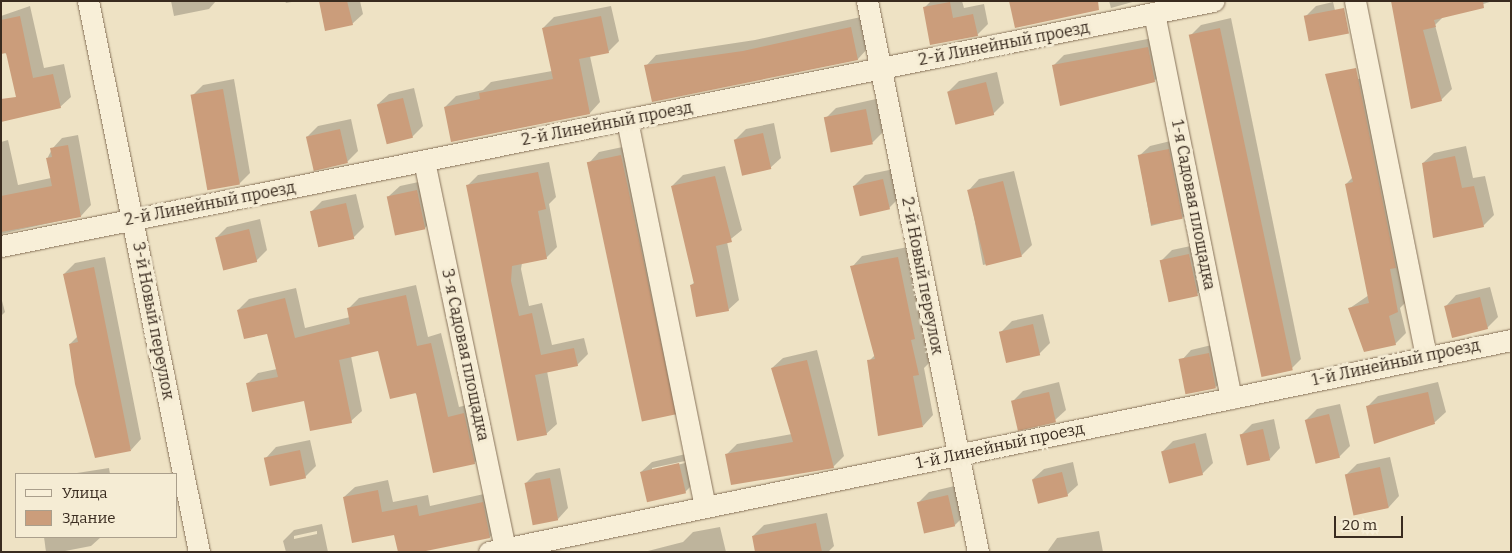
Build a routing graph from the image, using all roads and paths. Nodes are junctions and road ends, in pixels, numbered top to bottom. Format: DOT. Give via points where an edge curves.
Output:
graph roads {
  1 [pos="88,1"];
  2 [pos="867,1"];
  3 [pos="1213,1"];
  4 [pos="1355,1"];
  5 [pos="1154,13"];
  6 [pos="880,69"];
  7 [pos="627,120"];
  8 [pos="424,161"];
  9 [pos="132,219"];
  10 [pos="1,246"];
  11 [pos="1511,340"];
  12 [pos="1426,357"];
  13 [pos="1231,398"];
  14 [pos="958,454"];
  15 [pos="705,506"];
  16 [pos="497,550"];
  17 [pos="199,552"];
  18 [pos="978,552"];
  1 -- 9 [label="street, 3-й Новый переулок"];
  2 -- 6 [label="street, 2-й Новый переулок"];
  3 -- 5 [label="street, 2-й Линейный проезд"];
  4 -- 12 [label="street"];
  5 -- 6 [label="street, 2-й Линейный проезд"];
  5 -- 13 [label="street, 1-я Садовая площадка"];
  6 -- 7 [label="street, 2-й Линейный проезд"];
  6 -- 14 [label="street, 2-й Новый переулок"];
  7 -- 8 [label="street, 2-й Линейный проезд"];
  7 -- 15 [label="street"];
  8 -- 9 [label="street, 2-й Линейный проезд"];
  8 -- 16 [label="street, 3-я Садовая площадка"];
  9 -- 10 [label="street, 2-й Линейный проезд"];
  9 -- 17 [label="street, 3-й Новый переулок"];
  11 -- 12 [label="street, 1-й Линейный проезд"];
  12 -- 13 [label="street, 1-й Линейный проезд"];
  13 -- 14 [label="street, 1-й Линейный проезд"];
  14 -- 15 [label="street, 1-й Линейный проезд"];
  14 -- 18 [label="street, 2-й Новый переулок"];
  15 -- 16 [label="street, 1-й Линейный проезд"];
}
